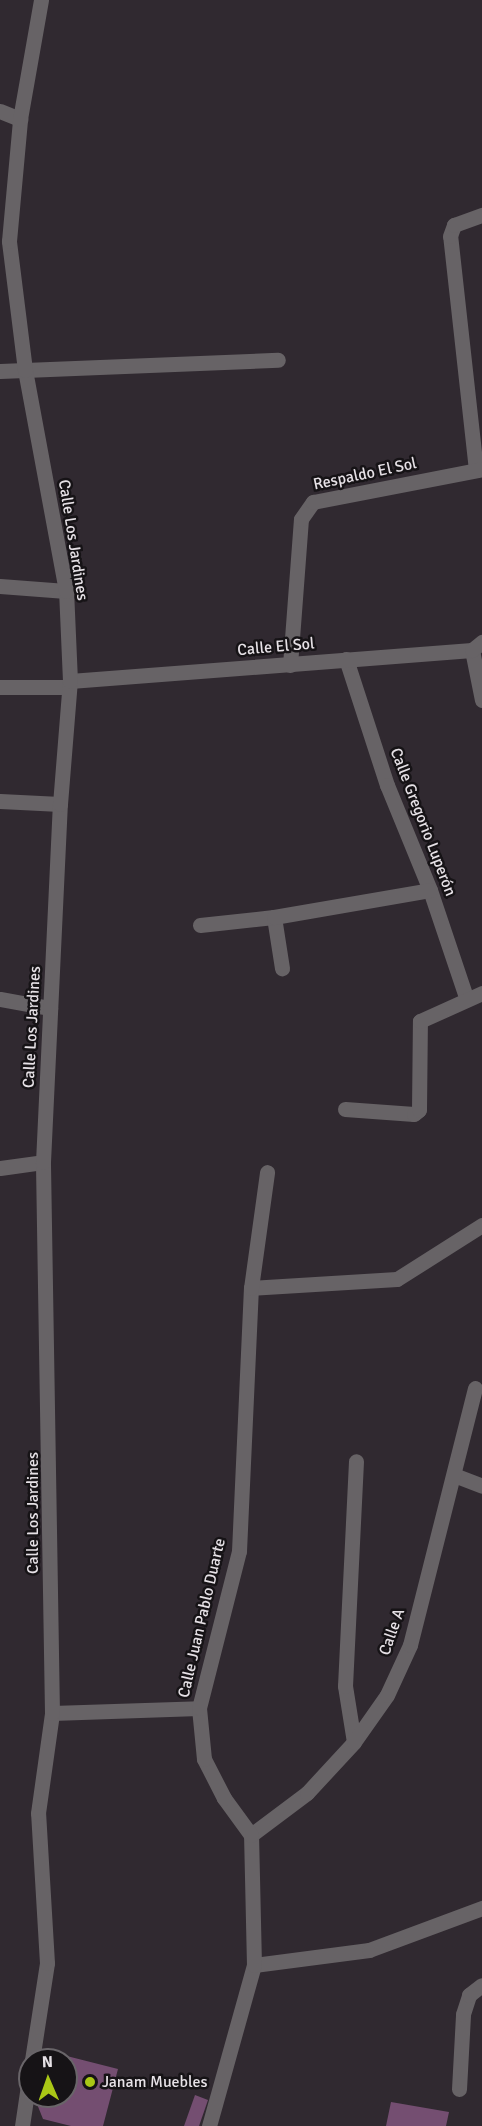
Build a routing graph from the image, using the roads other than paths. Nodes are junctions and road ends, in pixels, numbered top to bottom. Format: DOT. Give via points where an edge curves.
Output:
graph roads {
  1 [pos="41,0"];
  2 [pos="0,111"];
  3 [pos="20,119"];
  4 [pos="482,215"];
  5 [pos="5,241"];
  6 [pos="278,360"];
  7 [pos="0,370"];
  8 [pos="25,370"];
  9 [pos="479,469"];
  10 [pos="0,586"];
  11 [pos="66,591"];
  12 [pos="477,646"];
  13 [pos="346,659"];
  14 [pos="290,665"];
  15 [pos="69,684"];
  16 [pos="0,687"];
  17 [pos="482,700"];
  18 [pos="0,801"];
  19 [pos="60,804"];
  20 [pos="430,890"];
  21 [pos="274,918"];
  22 [pos="200,925"];
  23 [pos="282,968"];
  24 [pos="482,993"];
  25 [pos="466,997"];
  26 [pos="0,999"];
  27 [pos="50,1008"];
  28 [pos="345,1108"];
  29 [pos="43,1162"];
  30 [pos="0,1168"];
  31 [pos="267,1172"];
  32 [pos="482,1225"];
  33 [pos="251,1288"];
  34 [pos="475,1388"];
  35 [pos="356,1461"];
  36 [pos="454,1475"];
  37 [pos="482,1486"];
  38 [pos="199,1708"];
  39 [pos="52,1713"];
  40 [pos="354,1743"];
  41 [pos="251,1835"];
  42 [pos="482,1908"];
  43 [pos="254,1965"];
  44 [pos="482,1985"];
  45 [pos="34,2048"];
  46 [pos="459,2089"];
  47 [pos="25,2108"];
  48 [pos="22,2126"];
  49 [pos="209,2126"];
  1 -- 3 [label="street, Calle Los Jardines"];
  2 -- 3 [label="street"];
  3 -- 5 [label="street, Calle Los Jardines"];
  4 -- 9 [label="street" via="454,225 450,236"];
  5 -- 8 [label="street, Calle Los Jardines"];
  6 -- 8 [label="street"];
  7 -- 8 [label="street"];
  8 -- 11 [label="street, Calle Los Jardines"];
  9 -- 14 [label="street, Respaldo El Sol" via="313,502 301,519"];
  10 -- 11 [label="street"];
  11 -- 15 [label="street, Calle Los Jardines"];
  12 -- 13 [label="street, Calle El Sol"];
  12 -- 17 [label="street"];
  13 -- 14 [label="street, Calle El Sol"];
  13 -- 20 [label="street, Calle Gregorio Luperón" via="387,785"];
  14 -- 15 [label="street, Calle El Sol"];
  15 -- 16 [label="street, Calle El Sol"];
  15 -- 19 [label="street, Calle Los Jardines"];
  18 -- 19 [label="street"];
  19 -- 27 [label="street, Calle Los Jardines"];
  20 -- 21 [label="street"];
  20 -- 25 [label="street, Calle Gregorio Luperón"];
  21 -- 22 [label="street"];
  21 -- 23 [label="street"];
  24 -- 25 [label="street"];
  25 -- 28 [label="street" via="420,1021 419,1110 414,1114"];
  26 -- 27 [label="street"];
  27 -- 29 [label="street, Calle Los Jardines"];
  29 -- 30 [label="street"];
  29 -- 39 [label="street, Calle Los Jardines"];
  31 -- 33 [label="street, Calle Juan Pablo Duarte"];
  32 -- 33 [label="street" via="397,1279"];
  33 -- 38 [label="street, Calle Juan Pablo Duarte" via="238,1551"];
  34 -- 36 [label="street, Calle A"];
  35 -- 40 [label="street" via="345,1686"];
  36 -- 37 [label="street"];
  36 -- 40 [label="street, Calle A" via="410,1645 387,1695"];
  38 -- 39 [label="street"];
  38 -- 41 [label="street, Calle Juan Pablo Duarte" via="204,1759 224,1798"];
  39 -- 45 [label="street, Calle Los Jardines" via="38,1814 47,1963"];
  40 -- 41 [label="street, Calle A" via="307,1792"];
  41 -- 43 [label="street"];
  42 -- 43 [label="street" via="369,1950"];
  43 -- 49 [label="street"];
  44 -- 46 [label="street" via="469,1995 464,2014"];
  47 -- 48 [label="street"];
}
